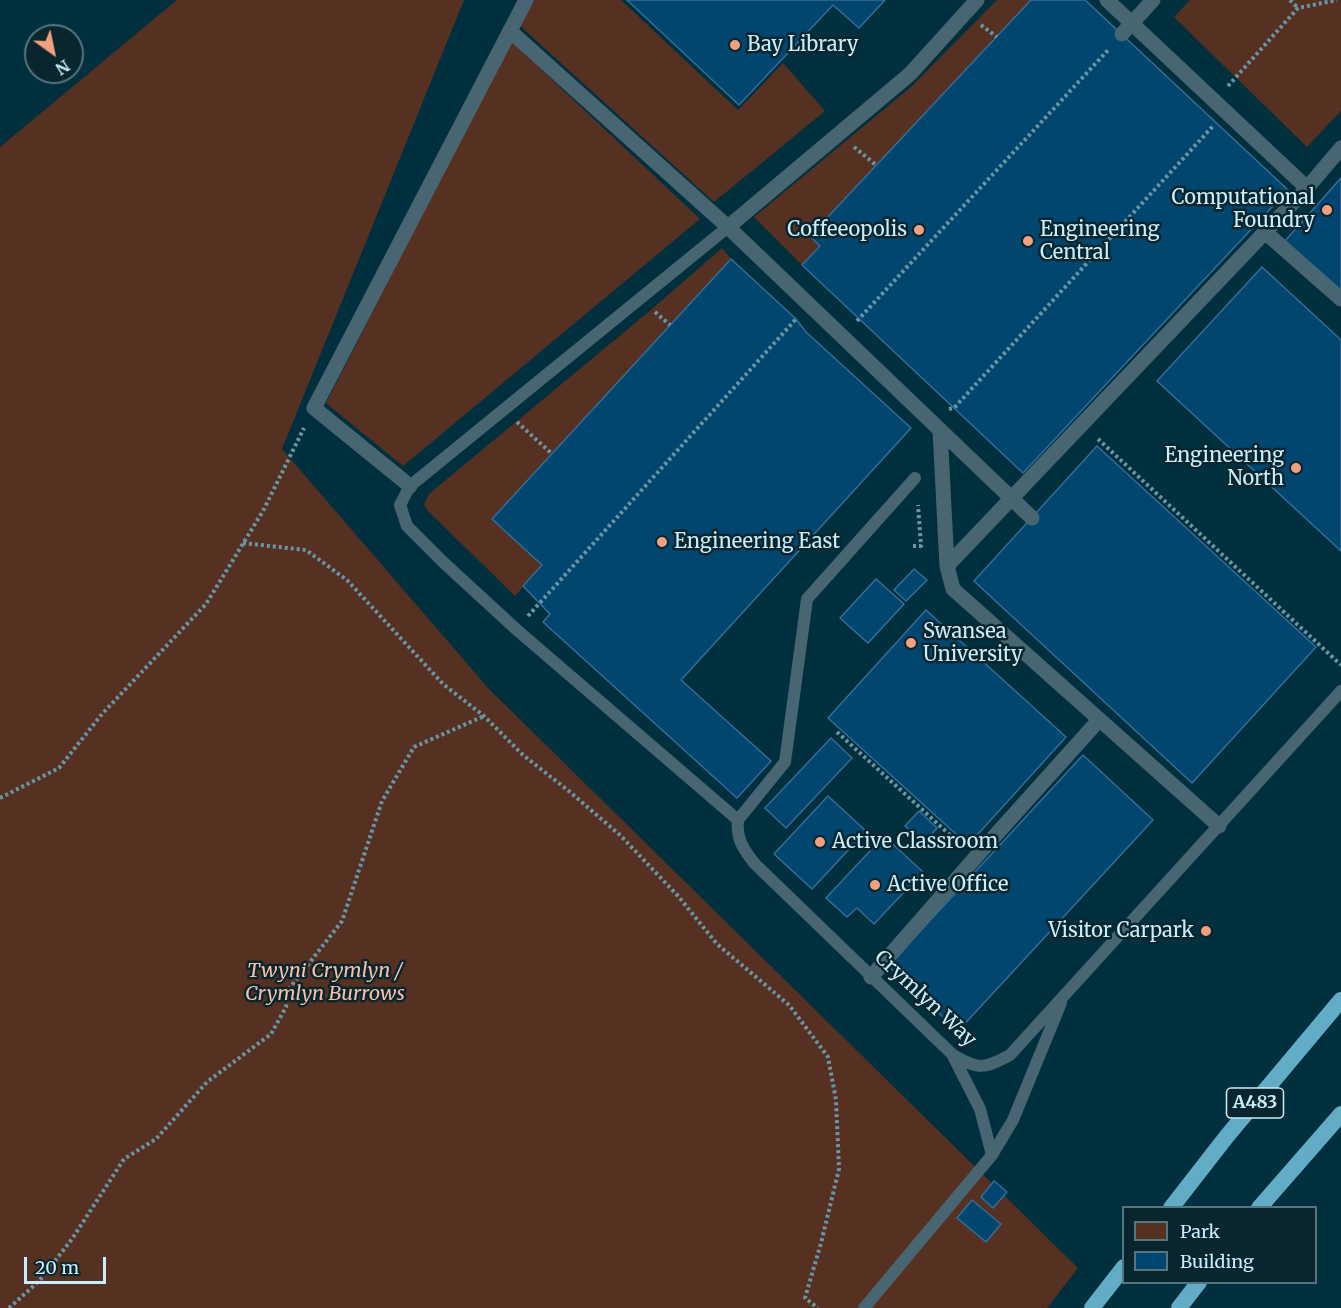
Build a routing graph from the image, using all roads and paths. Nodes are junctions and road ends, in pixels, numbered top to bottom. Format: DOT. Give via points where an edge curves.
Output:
graph roads {
  1 [pos="526,0"];
  2 [pos="977,0"];
  3 [pos="1107,0"];
  4 [pos="1153,0"];
  5 [pos="1290,0"];
  6 [pos="1336,0"];
  7 [pos="1298,8"];
  8 [pos="1133,22"];
  9 [pos="510,31"];
  10 [pos="1122,34"];
  11 [pos="1215,100"];
  12 [pos="1341,148"];
  13 [pos="1307,188"];
  14 [pos="728,227"];
  15 [pos="1265,232"];
  16 [pos="1341,299"];
  17 [pos="809,304"];
  18 [pos="842,337"];
  19 [pos="314,408"];
  20 [pos="504,410"];
  21 [pos="925,416"];
  22 [pos="1082,424"];
  23 [pos="940,430"];
  24 [pos="552,454"];
  25 [pos="915,478"];
  26 [pos="410,486"];
  27 [pos="1012,498"];
  28 [pos="1032,518"];
  29 [pos="243,543"];
  30 [pos="947,566"];
  31 [pos="517,630"];
  32 [pos="1341,665"];
  33 [pos="1341,691"];
  34 [pos="1336,703"];
  35 [pos="484,716"];
  36 [pos="1100,720"];
  37 [pos="837,732"];
  38 [pos="0,798"];
  39 [pos="738,820"];
  40 [pos="1219,826"];
  41 [pos="975,858"];
  42 [pos="872,976"];
  43 [pos="1064,995"];
  44 [pos="1341,1000"];
  45 [pos="953,1055"];
  46 [pos="1341,1114"];
  47 [pos="992,1155"];
  48 [pos="1172,1206"];
  49 [pos="1261,1206"];
  50 [pos="1122,1270"];
  51 [pos="1197,1284"];
  52 [pos="816,1307"];
  53 [pos="9,1308"];
  54 [pos="864,1308"];
  55 [pos="1092,1308"];
  56 [pos="1179,1308"];
  1 -- 9 [label="street"];
  2 -- 14 [label="street" via="910,74"];
  3 -- 8 [label="street"];
  4 -- 8 [label="street"];
  5 -- 7 [label="path"];
  6 -- 7 [label="path"];
  7 -- 11 [label="path"];
  8 -- 10 [label="street"];
  8 -- 11 [label="street"];
  9 -- 14 [label="street"];
  9 -- 19 [label="street"];
  10 -- 18 [label="path"];
  11 -- 13 [label="street"];
  11 -- 21 [label="path" via="1216,123 954,408"];
  12 -- 13 [label="street"];
  13 -- 15 [label="street"];
  14 -- 17 [label="street"];
  14 -- 20 [label="lane"];
  15 -- 16 [label="street"];
  15 -- 22 [label="street"];
  17 -- 18 [label="street"];
  17 -- 31 [label="path"];
  18 -- 21 [label="street"];
  19 -- 26 [label="street"];
  19 -- 29 [label="path" via="264,511"];
  20 -- 24 [label="path"];
  20 -- 26 [label="lane"];
  21 -- 23 [label="street"];
  22 -- 27 [label="street"];
  22 -- 32 [label="path"];
  23 -- 27 [label="street"];
  23 -- 30 [label="street"];
  25 -- 39 [label="lane" via="807,599 785,762"];
  26 -- 31 [label="lane" via="400,505 407,526"];
  27 -- 28 [label="street"];
  27 -- 30 [label="street"];
  29 -- 35 [label="path" via="306,550 346,580 443,684"];
  29 -- 38 [label="path" via="206,604 102,714 59,768"];
  30 -- 36 [label="street" via="953,590"];
  31 -- 39 [label="lane"];
  33 -- 34 [label="lane, Crymlyn Way"];
  34 -- 40 [label="lane, Crymlyn Way"];
  35 -- 52 [label="path" via="523,755 621,836 717,944 789,1005 828,1057 836,1100 839,1169 805,1298"];
  35 -- 53 [label="path" via="414,747 382,801 342,921 289,989 286,1007 271,1034 207,1082 156,1139 124,1159 72,1239 40,1280"];
  36 -- 40 [label="street"];
  36 -- 41 [label="street"];
  37 -- 41 [label="path"];
  39 -- 42 [label="lane, Crymlyn Way" via="736,833 754,863"];
  40 -- 43 [label="lane, Crymlyn Way"];
  41 -- 42 [label="street"];
  42 -- 45 [label="lane, Crymlyn Way"];
  43 -- 45 [label="lane, Crymlyn Way" via="1010,1055 991,1065 971,1066"];
  43 -- 47 [label="lane" via="1013,1120"];
  44 -- 48 [label="highway, A483"];
  45 -- 47 [label="lane" via="980,1109"];
  46 -- 49 [label="highway"];
  47 -- 54 [label="lane"];
  50 -- 55 [label="highway"];
  51 -- 56 [label="highway"];
}
